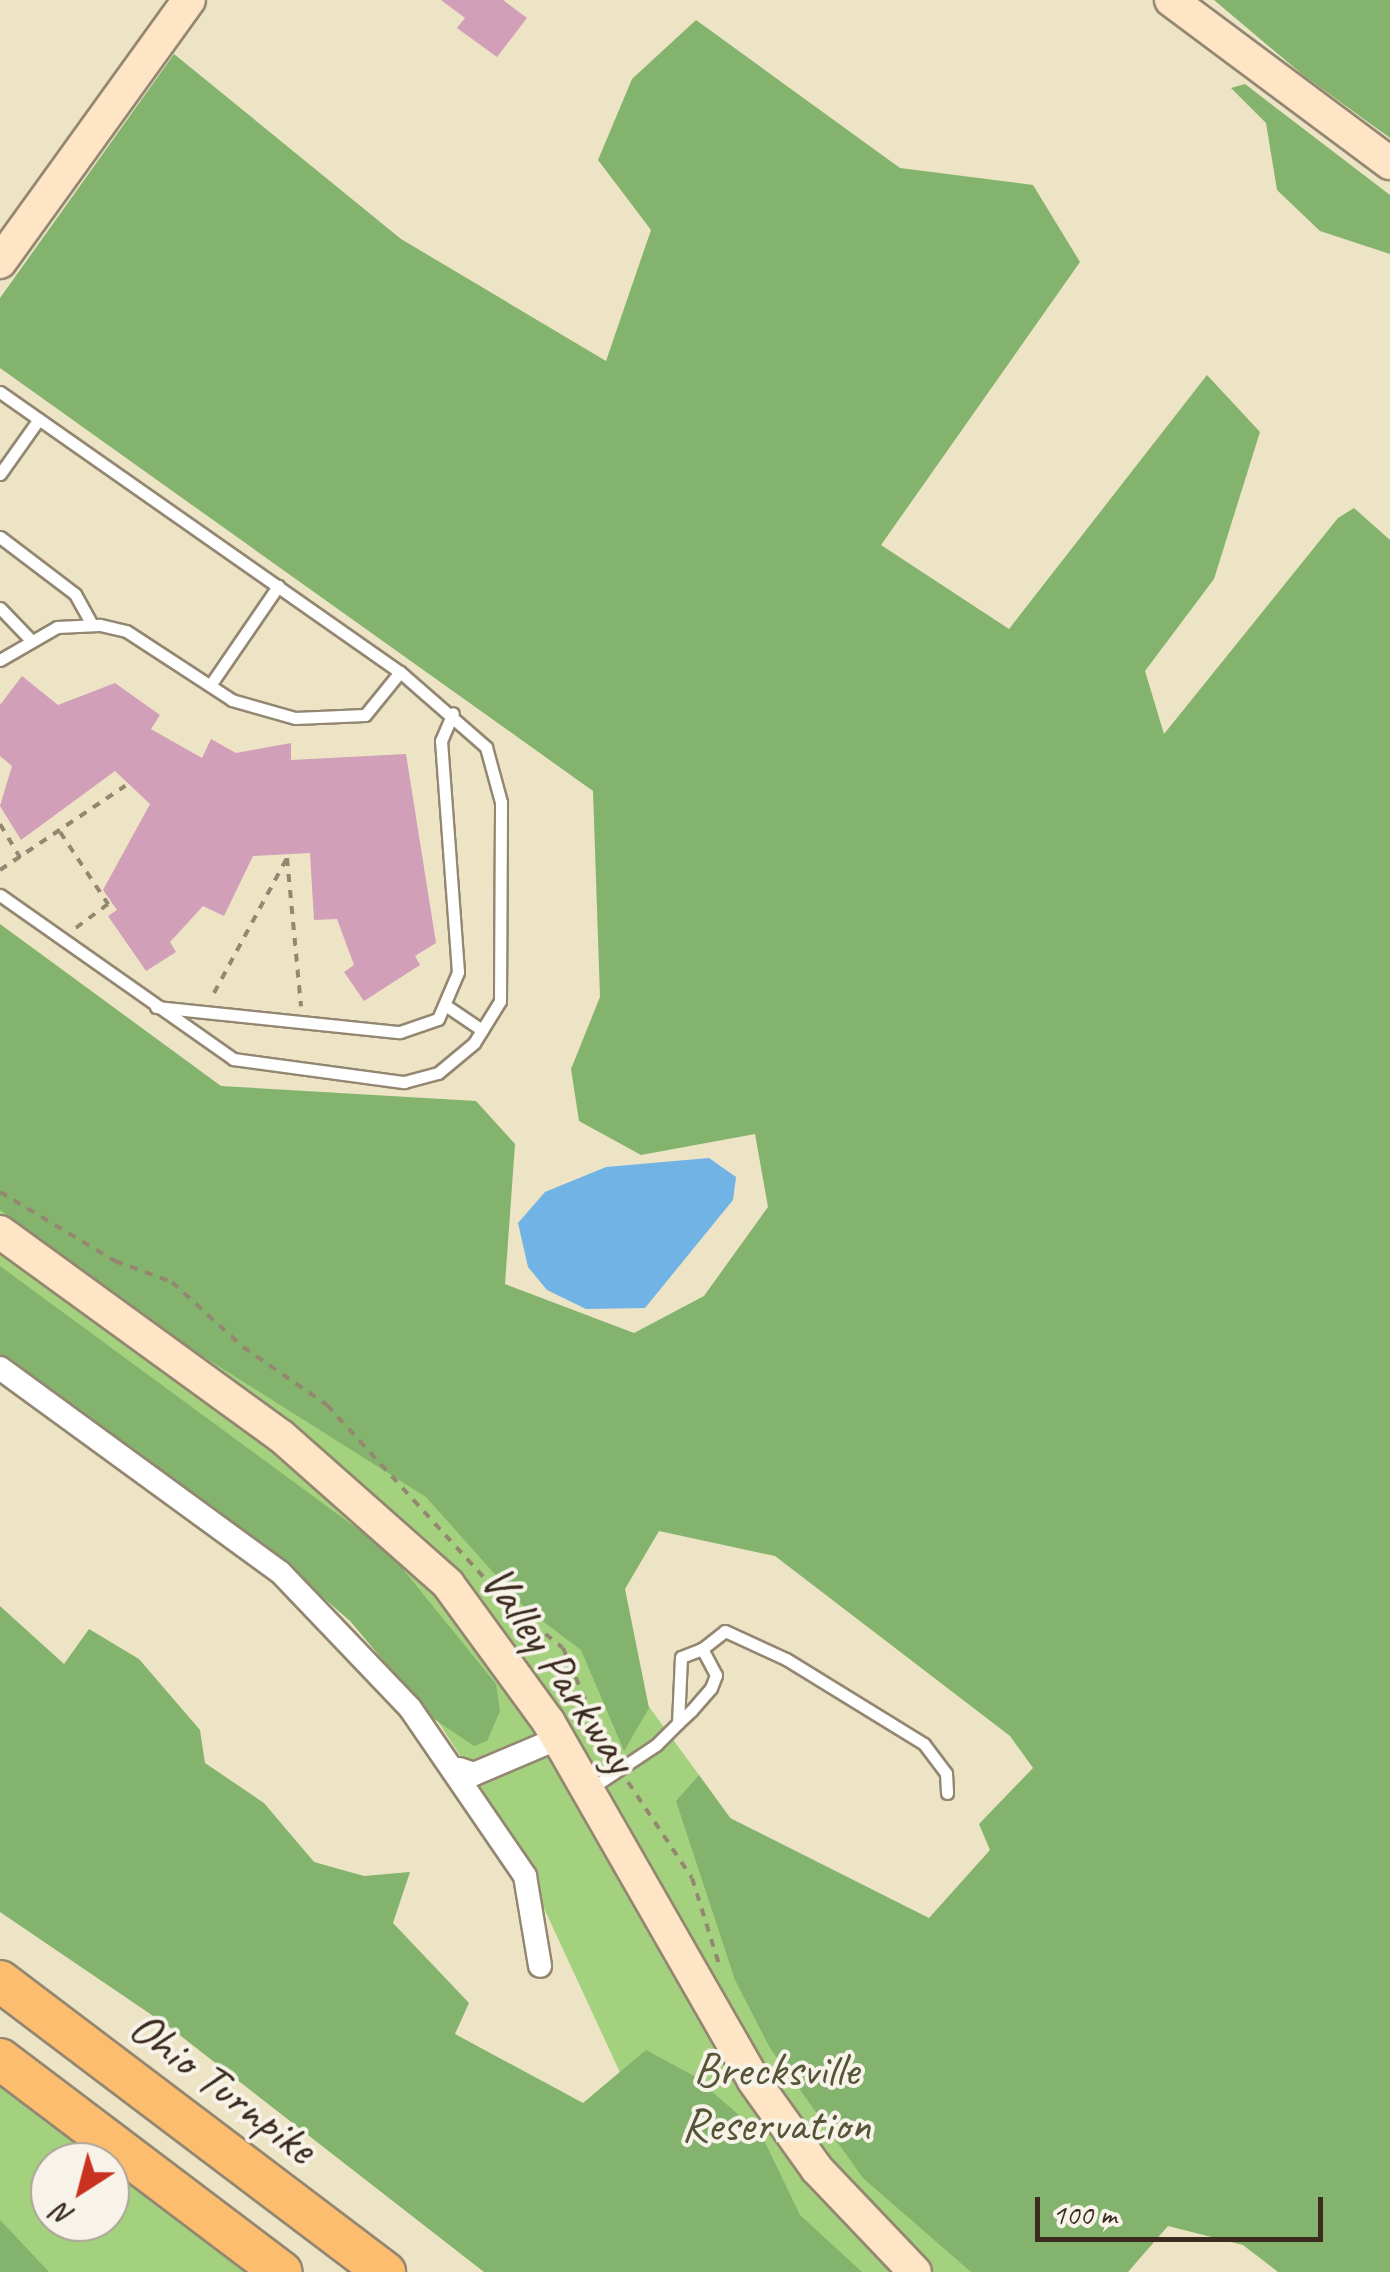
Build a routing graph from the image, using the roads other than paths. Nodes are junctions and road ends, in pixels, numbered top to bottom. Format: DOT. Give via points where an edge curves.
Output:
graph roads {
  1 [pos="189,0"];
  2 [pos="1171,0"];
  3 [pos="1390,163"];
  4 [pos="0,262"];
  5 [pos="0,392"];
  6 [pos="40,419"];
  7 [pos="0,474"];
  8 [pos="0,536"];
  9 [pos="278,586"];
  10 [pos="0,608"];
  11 [pos="92,625"];
  12 [pos="29,638"];
  13 [pos="0,660"];
  14 [pos="400,672"];
  15 [pos="210,684"];
  16 [pos="453,712"];
  17 [pos="0,895"];
  18 [pos="153,1007"];
  19 [pos="448,1007"];
  20 [pos="482,1030"];
  21 [pos="0,1232"];
  22 [pos="0,1368"];
  23 [pos="702,1649"];
  24 [pos="678,1723"];
  25 [pos="557,1739"];
  26 [pos="458,1769"];
  27 [pos="586,1791"];
  28 [pos="948,1793"];
  29 [pos="540,1966"];
  30 [pos="0,1981"];
  31 [pos="0,2059"];
  32 [pos="282,2272"];
  33 [pos="385,2272"];
  34 [pos="915,2272"];
  1 -- 4 [label="street"];
  2 -- 3 [label="street"];
  5 -- 6 [label="lane"];
  6 -- 7 [label="lane"];
  6 -- 9 [label="lane"];
  8 -- 11 [label="lane" via="75,594"];
  9 -- 14 [label="lane"];
  9 -- 15 [label="lane"];
  10 -- 12 [label="lane"];
  11 -- 12 [label="lane"];
  11 -- 15 [label="lane" via="126,631"];
  12 -- 13 [label="lane"];
  14 -- 15 [label="lane" via="382,703 339,717 268,717"];
  14 -- 16 [label="lane"];
  16 -- 19 [label="lane" via="441,742 458,972"];
  16 -- 20 [label="lane" via="486,747 501,802 500,1000"];
  17 -- 18 [label="lane"];
  18 -- 19 [label="lane" via="400,1032"];
  18 -- 20 [label="lane" via="233,1059 404,1082 438,1073"];
  19 -- 20 [label="lane"];
  21 -- 25 [label="street, Valley Parkway" via="393,1528 500,1649"];
  22 -- 26 [label="street" via="280,1572"];
  23 -- 24 [label="lane" via="682,1657"];
  23 -- 24 [label="lane" via="716,1675"];
  23 -- 28 [label="lane" via="725,1631 786,1659 924,1744 939,1758"];
  24 -- 27 [label="lane"];
  25 -- 26 [label="street" via="474,1774"];
  25 -- 27 [label="street, Valley Parkway"];
  26 -- 29 [label="street" via="525,1876"];
  27 -- 34 [label="street, Valley Parkway" via="754,2081 817,2168"];
  30 -- 33 [label="highway, Ohio Turnpike"];
  31 -- 32 [label="highway"];
}
